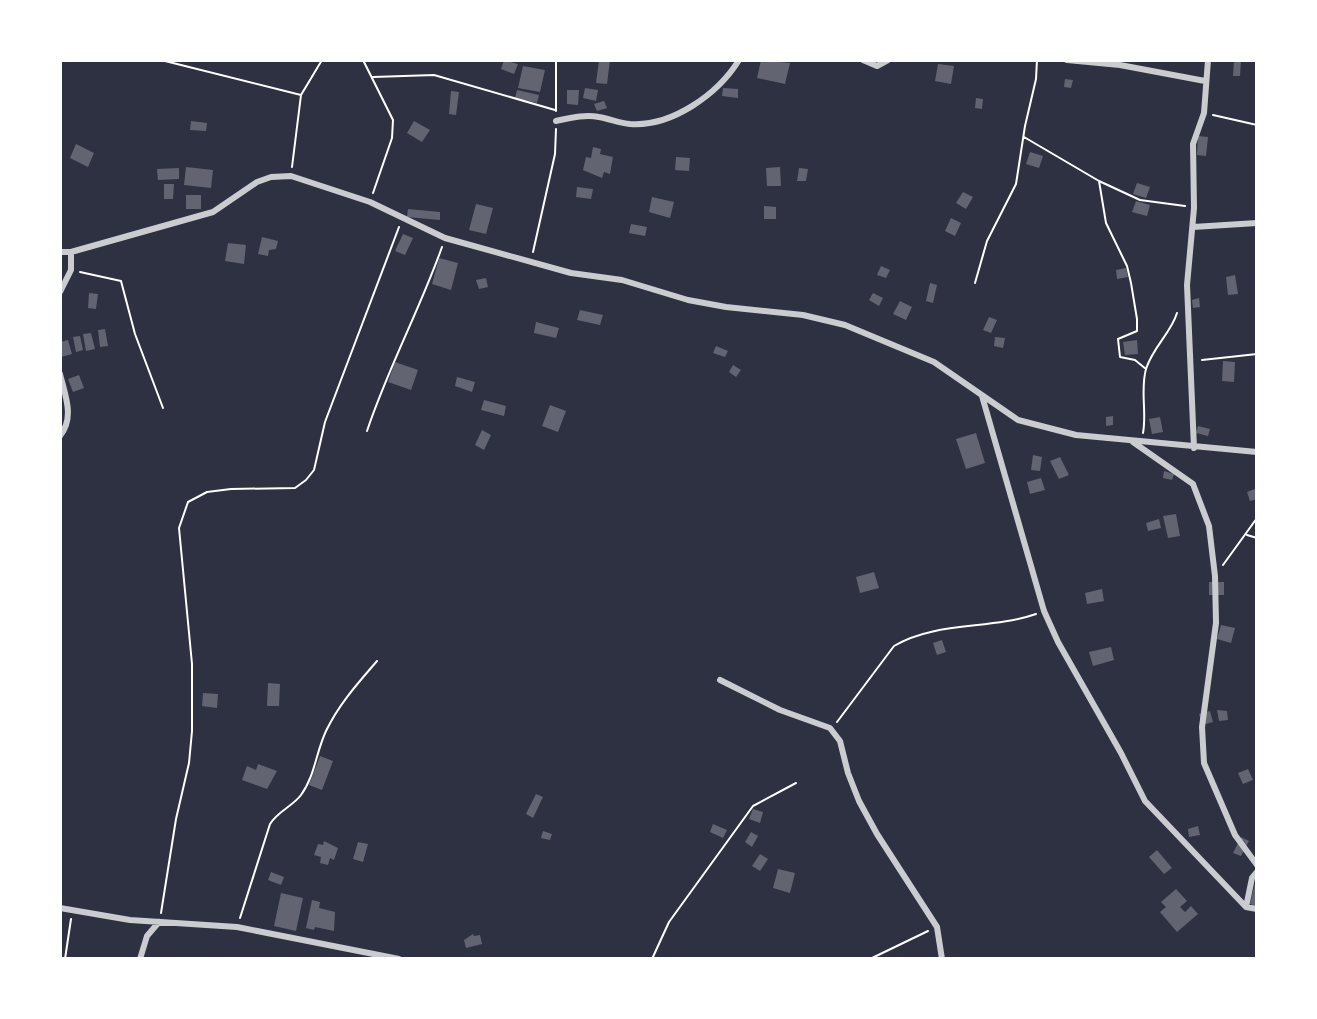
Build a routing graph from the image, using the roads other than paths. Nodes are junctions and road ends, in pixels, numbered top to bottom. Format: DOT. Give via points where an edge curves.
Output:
graph roads {
  1 [pos="739,60"];
  2 [pos="863,60"];
  3 [pos="888,60"];
  4 [pos="1067,60"];
  5 [pos="1208,60"];
  6 [pos="1120,62"];
  7 [pos="1205,81"];
  8 [pos="556,121"];
  9 [pos="1257,223"];
  10 [pos="1193,227"];
  11 [pos="60,252"];
  12 [pos="71,252"];
  13 [pos="60,292"];
  14 [pos="60,374"];
  15 [pos="982,396"];
  16 [pos="60,436"];
  17 [pos="1130,440"];
  18 [pos="1194,448"];
  19 [pos="1257,452"];
  20 [pos="720,680"];
  21 [pos="1257,865"];
  22 [pos="1257,872"];
  23 [pos="1246,907"];
  24 [pos="60,908"];
  25 [pos="1257,909"];
  26 [pos="159,922"];
  27 [pos="140,959"];
  28 [pos="399,959"];
  29 [pos="942,959"];
  1 -- 8 [label="street" via="721,85 660,120 627,124 589,116"];
  2 -- 3 [label="street" via="877,66"];
  4 -- 6 [label="street"];
  5 -- 7 [label="street"];
  6 -- 7 [label="street"];
  7 -- 10 [label="street" via="1204,113 1193,144"];
  9 -- 10 [label="street"];
  10 -- 18 [label="street" via="1187,285"];
  11 -- 12 [label="street"];
  12 -- 13 [label="street" via="71,270"];
  12 -- 15 [label="street" via="213,212 257,182 291,176 370,202 445,238 571,273 622,280 688,300 845,325 934,362"];
  14 -- 16 [label="street" via="68,405"];
  15 -- 17 [label="street" via="1018,420 1076,435"];
  15 -- 23 [label="street" via="1044,611 1058,642 1145,801"];
  17 -- 18 [label="street"];
  17 -- 21 [label="street" via="1193,484 1209,526 1216,623 1202,727 1204,763 1235,835"];
  18 -- 19 [label="street"];
  20 -- 29 [label="street" via="830,728 877,834 937,927"];
  22 -- 23 [label="street"];
  23 -- 25 [label="street"];
  24 -- 26 [label="street"];
  26 -- 27 [label="street" via="147,936"];
  26 -- 28 [label="street" via="237,927"];
}
